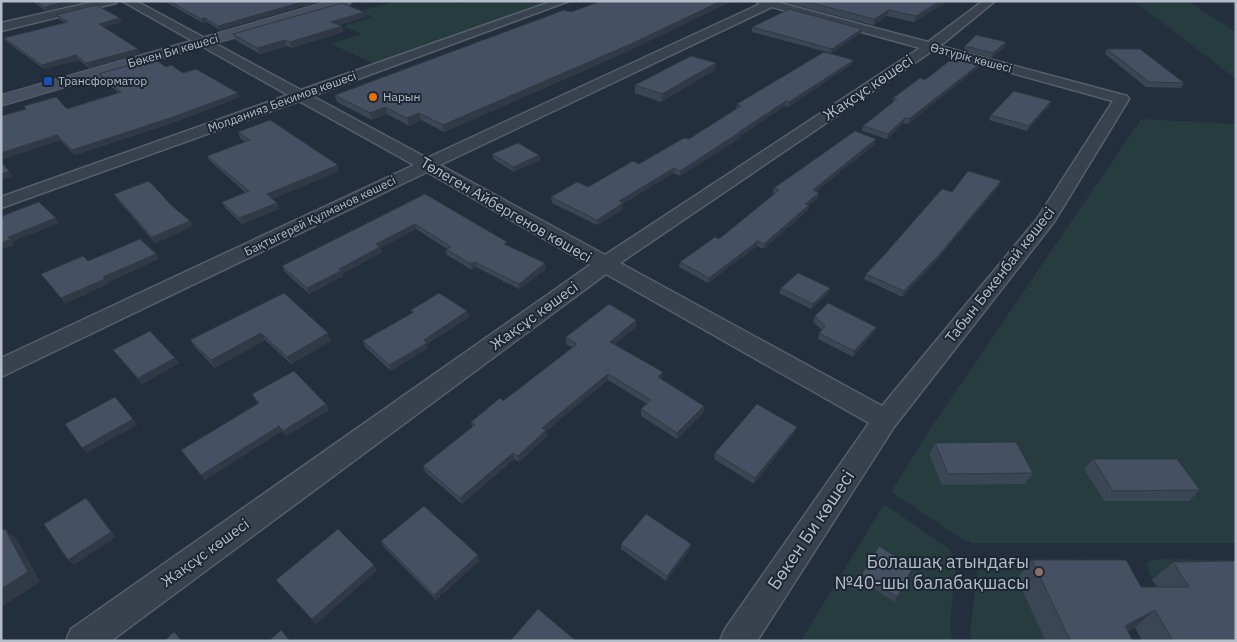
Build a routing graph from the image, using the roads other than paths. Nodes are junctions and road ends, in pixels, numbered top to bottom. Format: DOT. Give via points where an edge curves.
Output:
graph roads {
  1 [pos="112,1"];
  2 [pos="127,1"];
  3 [pos="345,1"];
  4 [pos="564,1"];
  5 [pos="990,1"];
  6 [pos="769,2"];
  7 [pos="1,27"];
  8 [pos="203,43"];
  9 [pos="930,47"];
  10 [pos="300,95"];
  11 [pos="1122,98"];
  12 [pos="1,101"];
  13 [pos="427,165"];
  14 [pos="1,203"];
  15 [pos="604,266"];
  16 [pos="1,368"];
  17 [pos="885,420"];
  18 [pos="84,641"];
  19 [pos="737,641"];
  1 -- 7 [label="street"];
  2 -- 8 [label="street, Төлеген Айбергенов көшесі"];
  3 -- 8 [label="street, Бөкен Би көшесі"];
  4 -- 10 [label="street, Молданияз Бекимов көшесі"];
  5 -- 9 [label="street, Жақсұс көшесі"];
  6 -- 9 [label="street, Өзтүрік көшесі"];
  6 -- 13 [label="street, Бақтыгерей Құлманов көшесі"];
  8 -- 10 [label="street, Төлеген Айбергенов көшесі"];
  8 -- 12 [label="street, Бөкен Би көшесі"];
  9 -- 11 [label="street, Өзтүрік көшесі"];
  9 -- 15 [label="street, Жақсұс көшесі"];
  10 -- 13 [label="street, Төлеген Айбергенов көшесі"];
  10 -- 14 [label="street, Молданияз Бекимов көшесі"];
  11 -- 17 [label="street, Табын Бөкенбай көшесі" via="1045,222"];
  13 -- 15 [label="street, Төлеген Айбергенов көшесі"];
  13 -- 16 [label="street, Бақтыгерей Құлманов көшесі"];
  15 -- 17 [label="street, Төлеген Айбергенов көшесі"];
  15 -- 18 [label="street, Жақсұс көшесі"];
  17 -- 19 [label="street, Бөкен Би көшесі"];
}
